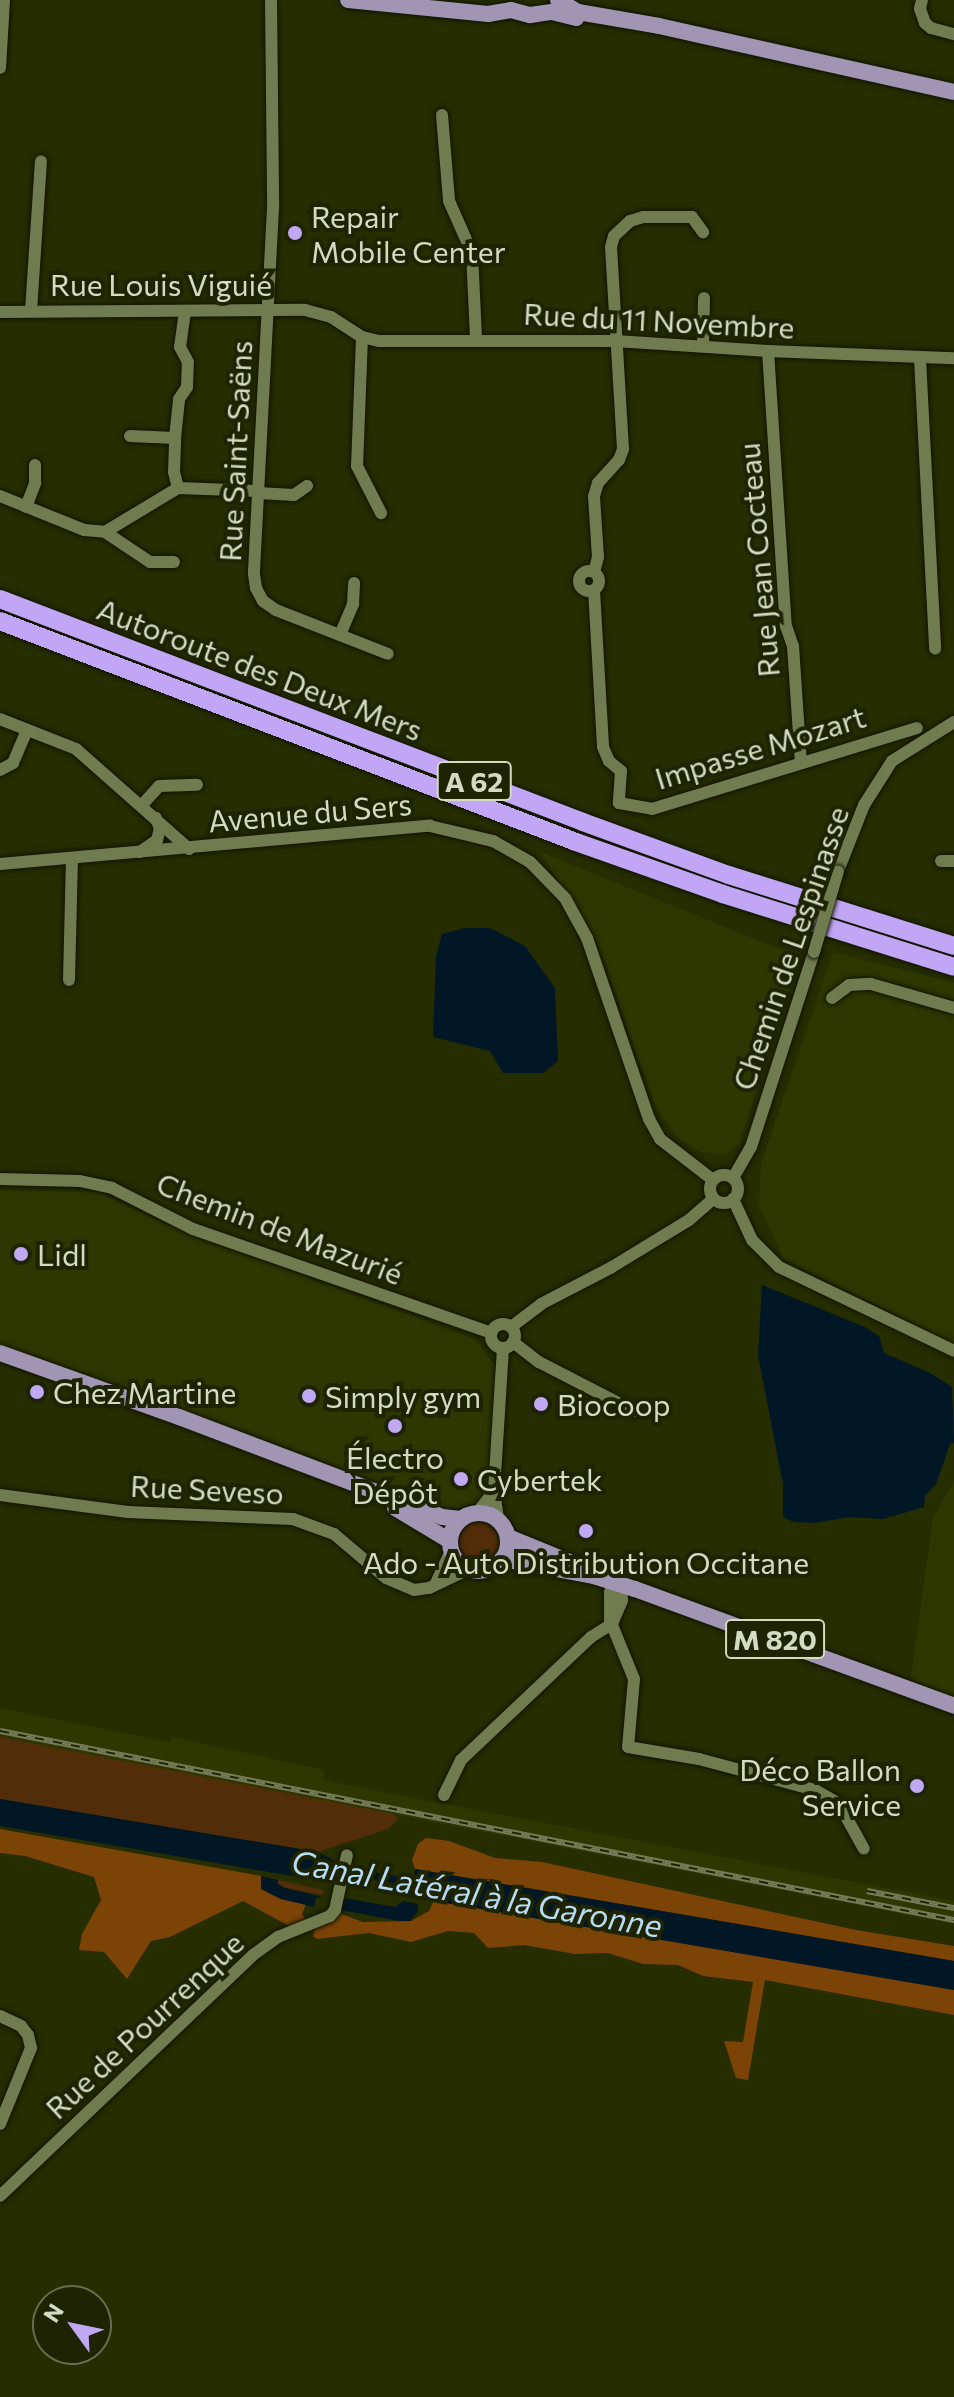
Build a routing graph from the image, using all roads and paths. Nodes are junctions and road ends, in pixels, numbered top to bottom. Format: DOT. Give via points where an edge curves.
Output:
graph roads {
  1 [pos="4,0"];
  2 [pos="271,0"];
  3 [pos="348,0"];
  4 [pos="922,0"];
  5 [pos="512,3"];
  6 [pos="552,4"];
  7 [pos="954,34"];
  8 [pos="0,68"];
  9 [pos="954,92"];
  10 [pos="442,115"];
  11 [pos="41,161"];
  12 [pos="703,232"];
  13 [pos="704,298"];
  14 [pos="270,310"];
  15 [pos="31,311"];
  16 [pos="185,311"];
  17 [pos="0,312"];
  18 [pos="362,337"];
  19 [pos="476,338"];
  20 [pos="616,341"];
  21 [pos="703,346"];
  22 [pos="768,351"];
  23 [pos="954,358"];
  24 [pos="920,359"];
  25 [pos="130,436"];
  26 [pos="175,438"];
  27 [pos="35,465"];
  28 [pos="307,486"];
  29 [pos="178,488"];
  30 [pos="258,492"];
  31 [pos="0,496"];
  32 [pos="26,507"];
  33 [pos="381,513"];
  34 [pos="105,532"];
  35 [pos="174,562"];
  36 [pos="354,583"];
  37 [pos="0,599"];
  38 [pos="0,621"];
  39 [pos="340,635"];
  40 [pos="935,649"];
  41 [pos="388,654"];
  42 [pos="0,719"];
  43 [pos="954,722"];
  44 [pos="917,728"];
  45 [pos="27,730"];
  46 [pos="885,736"];
  47 [pos="898,754"];
  48 [pos="801,763"];
  49 [pos="0,770"];
  50 [pos="197,785"];
  51 [pos="142,805"];
  52 [pos="156,818"];
  53 [pos="189,849"];
  54 [pos="134,854"];
  55 [pos="72,858"];
  56 [pos="0,864"];
  57 [pos="954,946"];
  58 [pos="954,967"];
  59 [pos="69,980"];
  60 [pos="832,998"];
  61 [pos="954,1008"];
  62 [pos="733,1178"];
  63 [pos="0,1179"];
  64 [pos="713,1180"];
  65 [pos="713,1199"];
  66 [pos="733,1199"];
  67 [pos="511,1327"];
  68 [pos="491,1333"];
  69 [pos="508,1345"];
  70 [pos="954,1351"];
  71 [pos="0,1353"];
  72 [pos="634,1411"];
  73 [pos="348,1482"];
  74 [pos="494,1491"];
  75 [pos="0,1495"];
  76 [pos="469,1516"];
  77 [pos="498,1519"];
  78 [pos="508,1537"];
  79 [pos="450,1546"];
  80 [pos="502,1559"];
  81 [pos="469,1569"];
  82 [pos="609,1581"];
  83 [pos="436,1583"];
  84 [pos="612,1624"];
  85 [pos="954,1706"];
  86 [pos="444,1795"];
  87 [pos="864,1849"];
  88 [pos="347,1855"];
  89 [pos="0,2016"];
  90 [pos="0,2124"];
  91 [pos="0,2196"];
  1 -- 8 [label="street"];
  2 -- 14 [label="street, Rue Saint-Saëns"];
  3 -- 5 [label="main road" via="474,12"];
  4 -- 7 [label="street" via="925,23"];
  5 -- 6 [label="main road" via="530,15"];
  6 -- 9 [label="main road"];
  10 -- 19 [label="street" via="449,201 472,253"];
  11 -- 15 [label="street"];
  12 -- 20 [label="street" via="692,217 643,217 614,236"];
  13 -- 21 [label="street"];
  14 -- 16 [label="street, Rue Louis Viguié"];
  14 -- 18 [label="street, Rue Louis Viguié" via="319,312"];
  14 -- 30 [label="street, Rue Saint-Saëns"];
  15 -- 16 [label="street, Rue Louis Viguié"];
  15 -- 17 [label="street, Rue Louis Viguié"];
  16 -- 26 [label="street" via="180,347 188,362 187,387 179,399"];
  18 -- 19 [label="street, Rue du 11 Novembre"];
  18 -- 33 [label="street" via="357,466"];
  19 -- 20 [label="street, Rue du 11 Novembre"];
  20 -- 21 [label="street, Rue du 11 Novembre"];
  20 -- 48 [label="street, Impasse Mozart" via="623,449 598,483 598,557 594,572 583,574 579,583 584,590 594,590 603,747 621,771 619,803 652,809"];
  21 -- 22 [label="street, Rue du 11 Novembre"];
  22 -- 24 [label="street, Rue du 11 Novembre"];
  22 -- 48 [label="street, Rue Jean Cocteau" via="786,626 793,646"];
  23 -- 24 [label="street, Rue du 11 Novembre"];
  24 -- 40 [label="street"];
  25 -- 26 [label="street"];
  26 -- 29 [label="street"];
  27 -- 32 [label="street"];
  28 -- 30 [label="street" via="294,495"];
  29 -- 30 [label="street"];
  29 -- 34 [label="street"];
  30 -- 39 [label="street, Rue Saint-Saëns" via="254,574 263,601"];
  31 -- 32 [label="street"];
  32 -- 34 [label="street" via="84,530"];
  34 -- 35 [label="street" via="150,562"];
  36 -- 39 [label="street" via="353,604"];
  37 -- 57 [label="highway, Autoroute des Deux Mers / A 62" via="598,828"];
  38 -- 58 [label="highway, Autoroute des Deux Mers / A 62" via="576,842"];
  39 -- 41 [label="street, Rue Saint-Saëns"];
  42 -- 45 [label="street"];
  43 -- 47 [label="street, Chemin de Lespinasse"];
  44 -- 46 [label="street, Impasse Mozart"];
  45 -- 49 [label="street" via="13,763"];
  45 -- 51 [label="street" via="76,749"];
  46 -- 47 [label="street"];
  46 -- 48 [label="street, Impasse Mozart"];
  47 -- 62 [label="street, Chemin de Lespinasse, bridge" via="864,805 838,871 751,1147"];
  50 -- 51 [label="street" via="159,786"];
  51 -- 52 [label="street"];
  52 -- 53 [label="street"];
  52 -- 54 [label="street" via="157,840"];
  53 -- 54 [label="street, Avenue du Sers"];
  53 -- 64 [label="street, Avenue du Sers" via="430,826 473,834 530,862 565,898 587,938 655,1130"];
  54 -- 55 [label="street, Avenue du Sers"];
  55 -- 56 [label="street, Avenue du Sers"];
  55 -- 59 [label="street"];
  60 -- 61 [label="street" via="849,985 871,984"];
  62 -- 64 [label="street" via="723,1174"];
  62 -- 66 [label="street" via="738,1190"];
  63 -- 68 [label="street, Chemin de Mazurié" via="80,1181 112,1188 193,1229"];
  64 -- 65 [label="street"];
  65 -- 66 [label="street"];
  65 -- 67 [label="street" via="689,1220 541,1304"];
  66 -- 70 [label="street" via="752,1240 779,1267"];
  67 -- 68 [label="street" via="499,1325"];
  67 -- 69 [label="street" via="515,1334"];
  68 -- 69 [label="street" via="493,1344"];
  69 -- 72 [label="street"];
  69 -- 74 [label="street"];
  71 -- 73 [label="main road"];
  73 -- 76 [label="main road" via="442,1517"];
  73 -- 79 [label="main road" via="423,1521"];
  74 -- 76 [label="street"];
  74 -- 77 [label="street"];
  75 -- 83 [label="street, Rue Seveso" via="128,1512 293,1519 334,1534 395,1584 422,1590"];
  76 -- 77 [label="main road"];
  76 -- 79 [label="main road" via="453,1528"];
  77 -- 78 [label="main road"];
  78 -- 80 [label="main road"];
  78 -- 82 [label="main road, M 820"];
  79 -- 81 [label="main road" via="458,1562"];
  79 -- 83 [label="street"];
  80 -- 81 [label="main road" via="484,1570"];
  80 -- 82 [label="main road, M 820"];
  81 -- 83 [label="street, Rue Seveso"];
  82 -- 84 [label="street"];
  82 -- 84 [label="street" via="622,1600"];
  82 -- 85 [label="main road, M 820"];
  84 -- 86 [label="street" via="591,1637 461,1760"];
  84 -- 87 [label="street" via="634,1679 626,1743 632,1750 699,1759 815,1790 839,1804"];
  88 -- 91 [label="street, Rue de Pourrenque" via="335,1910 253,1955"];
  89 -- 90 [label="street" via="21,2026 31,2048"];
}
